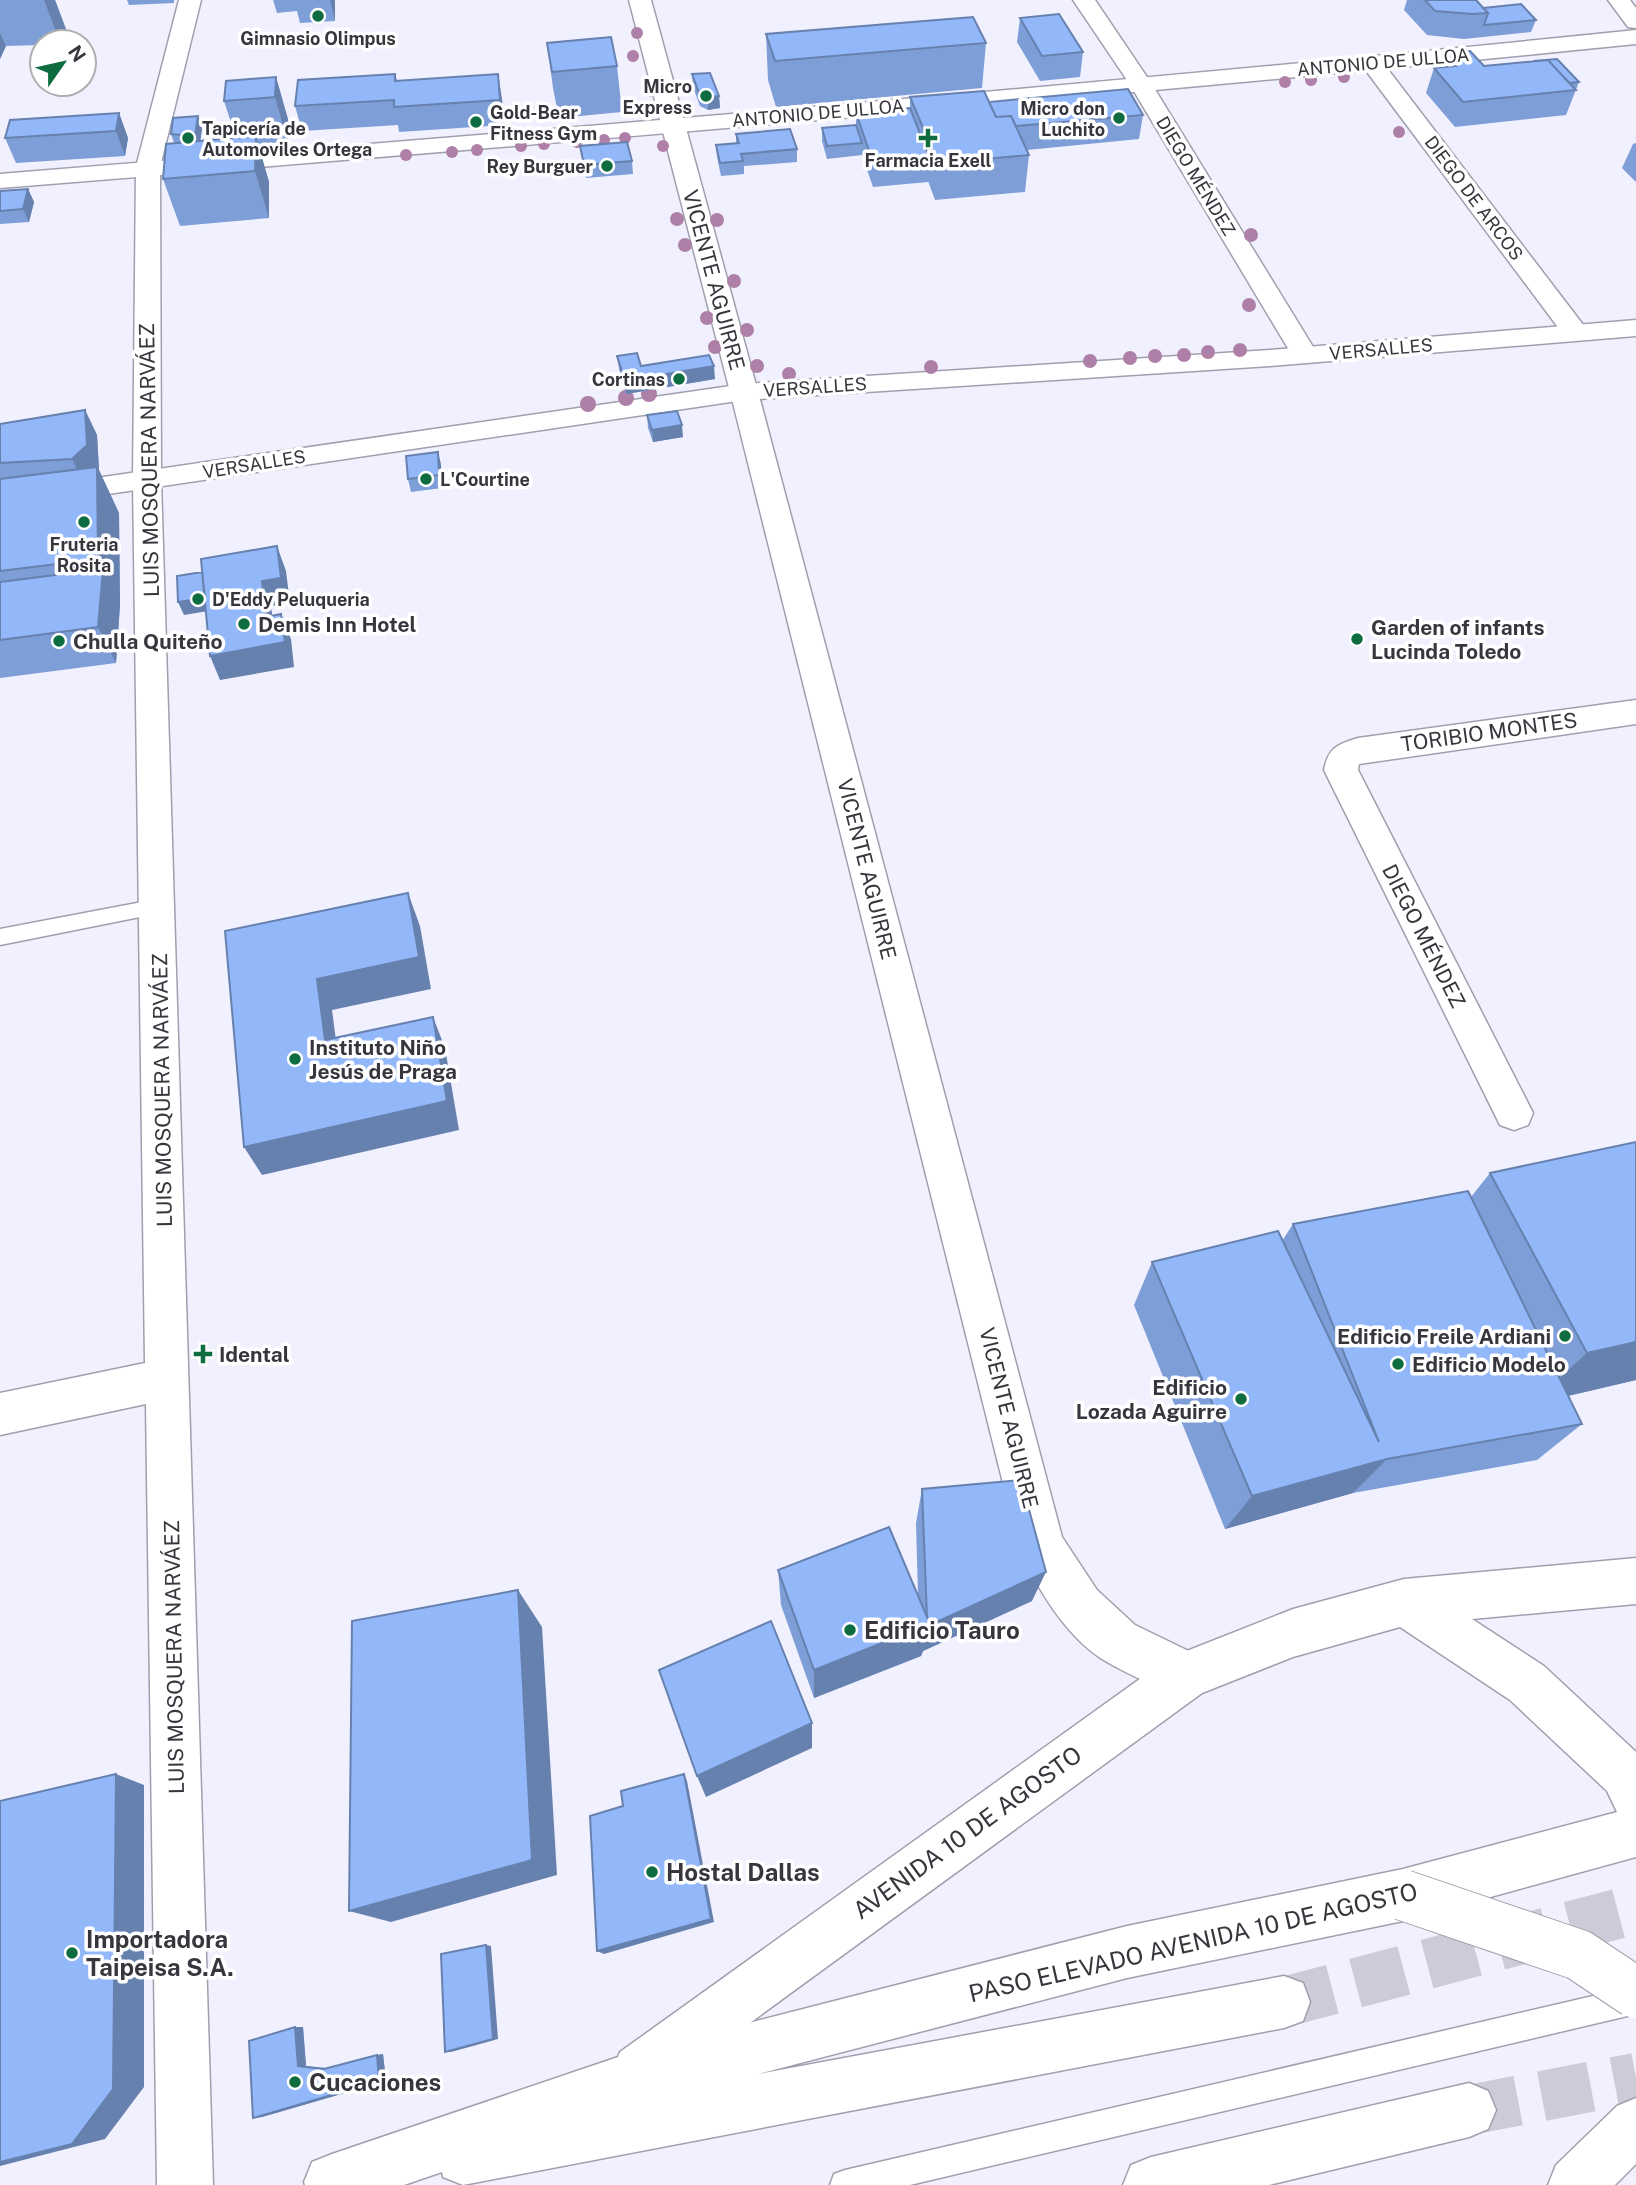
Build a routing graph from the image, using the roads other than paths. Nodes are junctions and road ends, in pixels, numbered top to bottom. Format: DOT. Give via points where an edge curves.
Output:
graph roads {
  1 [pos="190,0"];
  2 [pos="640,0"];
  3 [pos="1084,0"];
  4 [pos="1619,0"];
  5 [pos="1636,22"];
  6 [pos="1636,37"];
  7 [pos="1373,64"];
  8 [pos="1140,83"];
  9 [pos="673,127"];
  10 [pos="148,167"];
  11 [pos="0,181"];
  12 [pos="1636,328"];
  13 [pos="1575,332"];
  14 [pos="1305,355"];
  15 [pos="744,391"];
  16 [pos="146,480"];
  17 [pos="0,500"];
  18 [pos="1636,712"];
  19 [pos="1343,757"];
  20 [pos="158,907"];
  21 [pos="0,937"];
  22 [pos="1514,1113"];
  23 [pos="169,1379"];
  24 [pos="0,1414"];
  25 [pos="1636,1581"];
  26 [pos="1404,1602"];
  27 [pos="1186,1675"];
  28 [pos="1636,1796"];
  29 [pos="1636,1832"];
  30 [pos="1403,1895"];
  31 [pos="1636,1993"];
  32 [pos="1636,2000"];
  33 [pos="1284,2002"];
  34 [pos="627,2081"];
  35 [pos="1469,2110"];
  36 [pos="1636,2126"];
  37 [pos="326,2184"];
  38 [pos="185,2185"];
  39 [pos="845,2185"];
  40 [pos="1151,2185"];
  41 [pos="1576,2185"];
  1 -- 10 [label="street, LUIS MOSQUERA NARVÁEZ"];
  2 -- 9 [label="street, VICENTE AGUIRRE"];
  3 -- 8 [label="street, DIEGO MÉNDEZ"];
  4 -- 5 [label="street"];
  6 -- 7 [label="street, ANTONIO DE ULLOA"];
  7 -- 8 [label="street, ANTONIO DE ULLOA"];
  7 -- 13 [label="street, DIEGO DE ARCOS"];
  8 -- 9 [label="street, ANTONIO DE ULLOA"];
  8 -- 14 [label="street, DIEGO MÉNDEZ"];
  9 -- 10 [label="street, ANTONIO DE ULLOA"];
  9 -- 15 [label="street, VICENTE AGUIRRE"];
  10 -- 11 [label="street, ANTONIO DE ULLOA"];
  10 -- 16 [label="street, LUIS MOSQUERA NARVÁEZ"];
  12 -- 13 [label="street, VERSALLES"];
  13 -- 14 [label="street, VERSALLES"];
  14 -- 15 [label="street, VERSALLES"];
  15 -- 16 [label="street, VERSALLES"];
  15 -- 27 [label="street, VICENTE AGUIRRE" via="1042,1547 1080,1607 1118,1642"];
  16 -- 17 [label="street, VERSALLES"];
  16 -- 20 [label="street, LUIS MOSQUERA NARVÁEZ"];
  18 -- 19 [label="street, TORIBIO MONTES" via="1358,750"];
  19 -- 22 [label="street, DIEGO MÉNDEZ" via="1340,769"];
  20 -- 21 [label="lane"];
  20 -- 23 [label="street, LUIS MOSQUERA NARVÁEZ"];
  23 -- 24 [label="street"];
  23 -- 38 [label="street, LUIS MOSQUERA NARVÁEZ"];
  25 -- 26 [label="street, AVENIDA 10 DE AGOSTO"];
  26 -- 27 [label="street, AVENIDA 10 DE AGOSTO" via="1293,1633"];
  26 -- 28 [label="street" via="1527,1683 1623,1774"];
  27 -- 34 [label="street, AVENIDA 10 DE AGOSTO"];
  29 -- 30 [label="street, PASO ELEVADO AVENIDA 10 DE AGOSTO"];
  30 -- 31 [label="street, bridge" via="1579,1955"];
  30 -- 34 [label="street, PASO ELEVADO AVENIDA 10 DE AGOSTO" via="1127,1952"];
  32 -- 39 [label="lane"];
  33 -- 37 [label="street, AVENIDA 10 DE AGOSTO"];
  34 -- 37 [label="street, AVENIDA 10 DE AGOSTO"];
  35 -- 40 [label="street"];
  36 -- 41 [label="street"];
}
